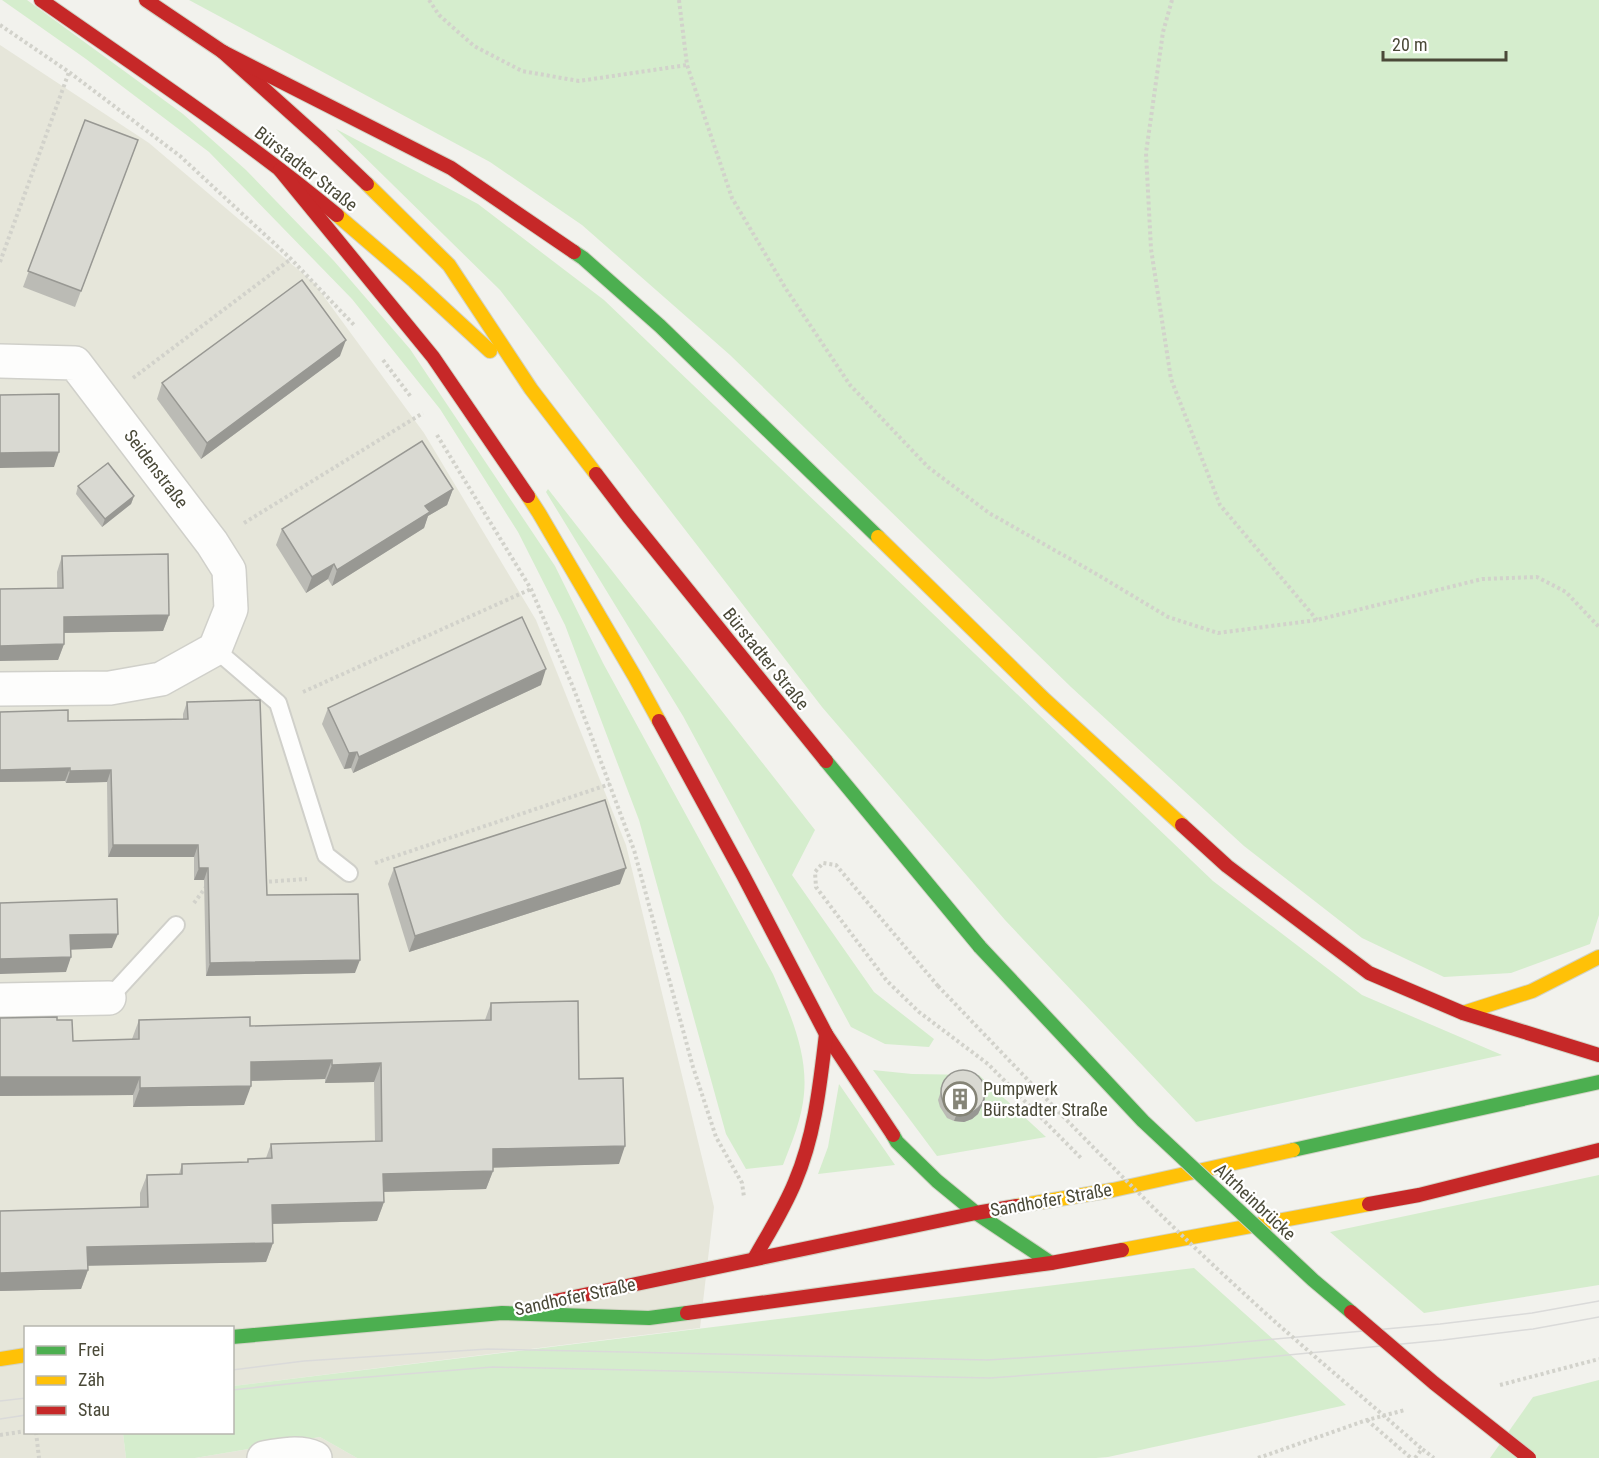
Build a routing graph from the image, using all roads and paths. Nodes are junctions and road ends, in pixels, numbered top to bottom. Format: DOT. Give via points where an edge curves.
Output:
graph roads {
  1 [pos="41,0"];
  2 [pos="146,0"];
  3 [pos="429,0"];
  4 [pos="679,0"];
  5 [pos="1172,0"];
  6 [pos="0,25"];
  7 [pos="223,52"];
  8 [pos="687,65"];
  9 [pos="69,72"];
  10 [pos="280,170"];
  11 [pos="291,260"];
  12 [pos="0,262"];
  13 [pos="362,334"];
  14 [pos="383,360"];
  15 [pos="0,361"];
  16 [pos="531,389"];
  17 [pos="103,400"];
  18 [pos="435,432"];
  19 [pos="212,543"];
  20 [pos="531,589"];
  21 [pos="1317,620"];
  22 [pos="1599,627"];
  23 [pos="215,649"];
  24 [pos="0,689"];
  25 [pos="278,703"];
  26 [pos="610,784"];
  27 [pos="349,873"];
  28 [pos="256,882"];
  29 [pos="208,885"];
  30 [pos="176,925"];
  31 [pos="980,947"];
  32 [pos="1599,957"];
  33 [pos="109,998"];
  34 [pos="0,1000"];
  35 [pos="1463,1013"];
  36 [pos="826,1034"];
  37 [pos="1599,1055"];
  38 [pos="1599,1082"];
  39 [pos="1599,1150"];
  40 [pos="1078,1155"];
  41 [pos="742,1183"];
  42 [pos="976,1214"];
  43 [pos="754,1259"];
  44 [pos="1051,1263"];
  45 [pos="502,1313"];
  46 [pos="234,1337"];
  47 [pos="24,1354"];
  48 [pos="0,1359"];
  49 [pos="24,1431"];
  50 [pos="36,1434"];
  51 [pos="0,1435"];
  52 [pos="1422,1449"];
  53 [pos="39,1458"];
  54 [pos="264,1458"];
  55 [pos="315,1458"];
  56 [pos="1258,1458"];
  57 [pos="1413,1458"];
  58 [pos="1434,1458"];
  59 [pos="1529,1458"];
  1 -- 10 [label="main road, Bürstadter Straße"];
  2 -- 7 [label="main road, Bürstadter Straße"];
  3 -- 8 [label="path" via="439,15 474,46 522,71 579,81"];
  4 -- 8 [label="path"];
  5 -- 21 [label="path" via="1163,32 1146,153 1151,249 1171,379 1220,505"];
  6 -- 9 [label="path"];
  7 -- 16 [label="main road, Bürstadter Straße" via="321,140 449,266"];
  7 -- 35 [label="main road" via="451,168 583,258 660,326 1045,700 1227,866 1369,973"];
  8 -- 21 [label="path" via="732,198 786,289 850,385 928,467 989,513 1168,617 1218,633"];
  9 -- 11 [label="path" via="180,156"];
  9 -- 12 [label="path"];
  10 -- 16 [label="main road, Bürstadter Straße" via="428,293"];
  10 -- 36 [label="main road" via="433,357 539,513 641,687"];
  11 -- 13 [label="path"];
  11 -- 17 [label="path"];
  14 -- 19 [label="path" via="423,413"];
  15 -- 17 [label="street, Seidenstraße" via="75,363"];
  16 -- 31 [label="main road, Bürstadter Straße" via="635,525"];
  17 -- 19 [label="street, Seidenstraße"];
  18 -- 20 [label="path"];
  19 -- 23 [label="street, Seidenstraße" via="229,570 231,609"];
  20 -- 25 [label="path"];
  20 -- 26 [label="path"];
  21 -- 22 [label="path" via="1482,579 1537,577 1566,592"];
  23 -- 24 [label="street" via="162,679 110,688"];
  23 -- 25 [label="lane"];
  25 -- 27 [label="lane" via="326,855"];
  26 -- 27 [label="path"];
  26 -- 41 [label="path" via="634,850 716,1137"];
  27 -- 28 [label="path" via="340,877"];
  29 -- 30 [label="path"];
  30 -- 33 [label="lane"];
  31 -- 59 [label="main road, Altrheinbrücke, bridge" via="1143,1121 1304,1272"];
  32 -- 35 [label="main road" via="1532,991"];
  33 -- 34 [label="street"];
  35 -- 37 [label="main road"];
  36 -- 42 [label="main road" via="897,1142"];
  36 -- 43 [label="main road" via="816,1113 800,1170"];
  38 -- 42 [label="main road, Sandhofer Straße" via="1113,1190"];
  39 -- 44 [label="main road, Sandhofer Straße" via="1419,1195"];
  40 -- 52 [label="path, bridge" via="988,1064 887,981 816,887 815,872 823,863 836,865 938,986 1238,1288"];
  42 -- 43 [label="main road, Sandhofer Straße"];
  42 -- 44 [label="main road"];
  43 -- 45 [label="main road, Sandhofer Straße"];
  44 -- 45 [label="main road, Sandhofer Straße" via="649,1318"];
  45 -- 46 [label="main road, Sandhofer Straße"];
  47 -- 48 [label="main road"];
  49 -- 51 [label="path"];
  50 -- 53 [label="path"];
  52 -- 57 [label="path"];
  52 -- 58 [label="path"];
  54 -- 55 [label="street" via="288,1454"];
  56 -- 57 [label="path" via="1367,1420"];
}
